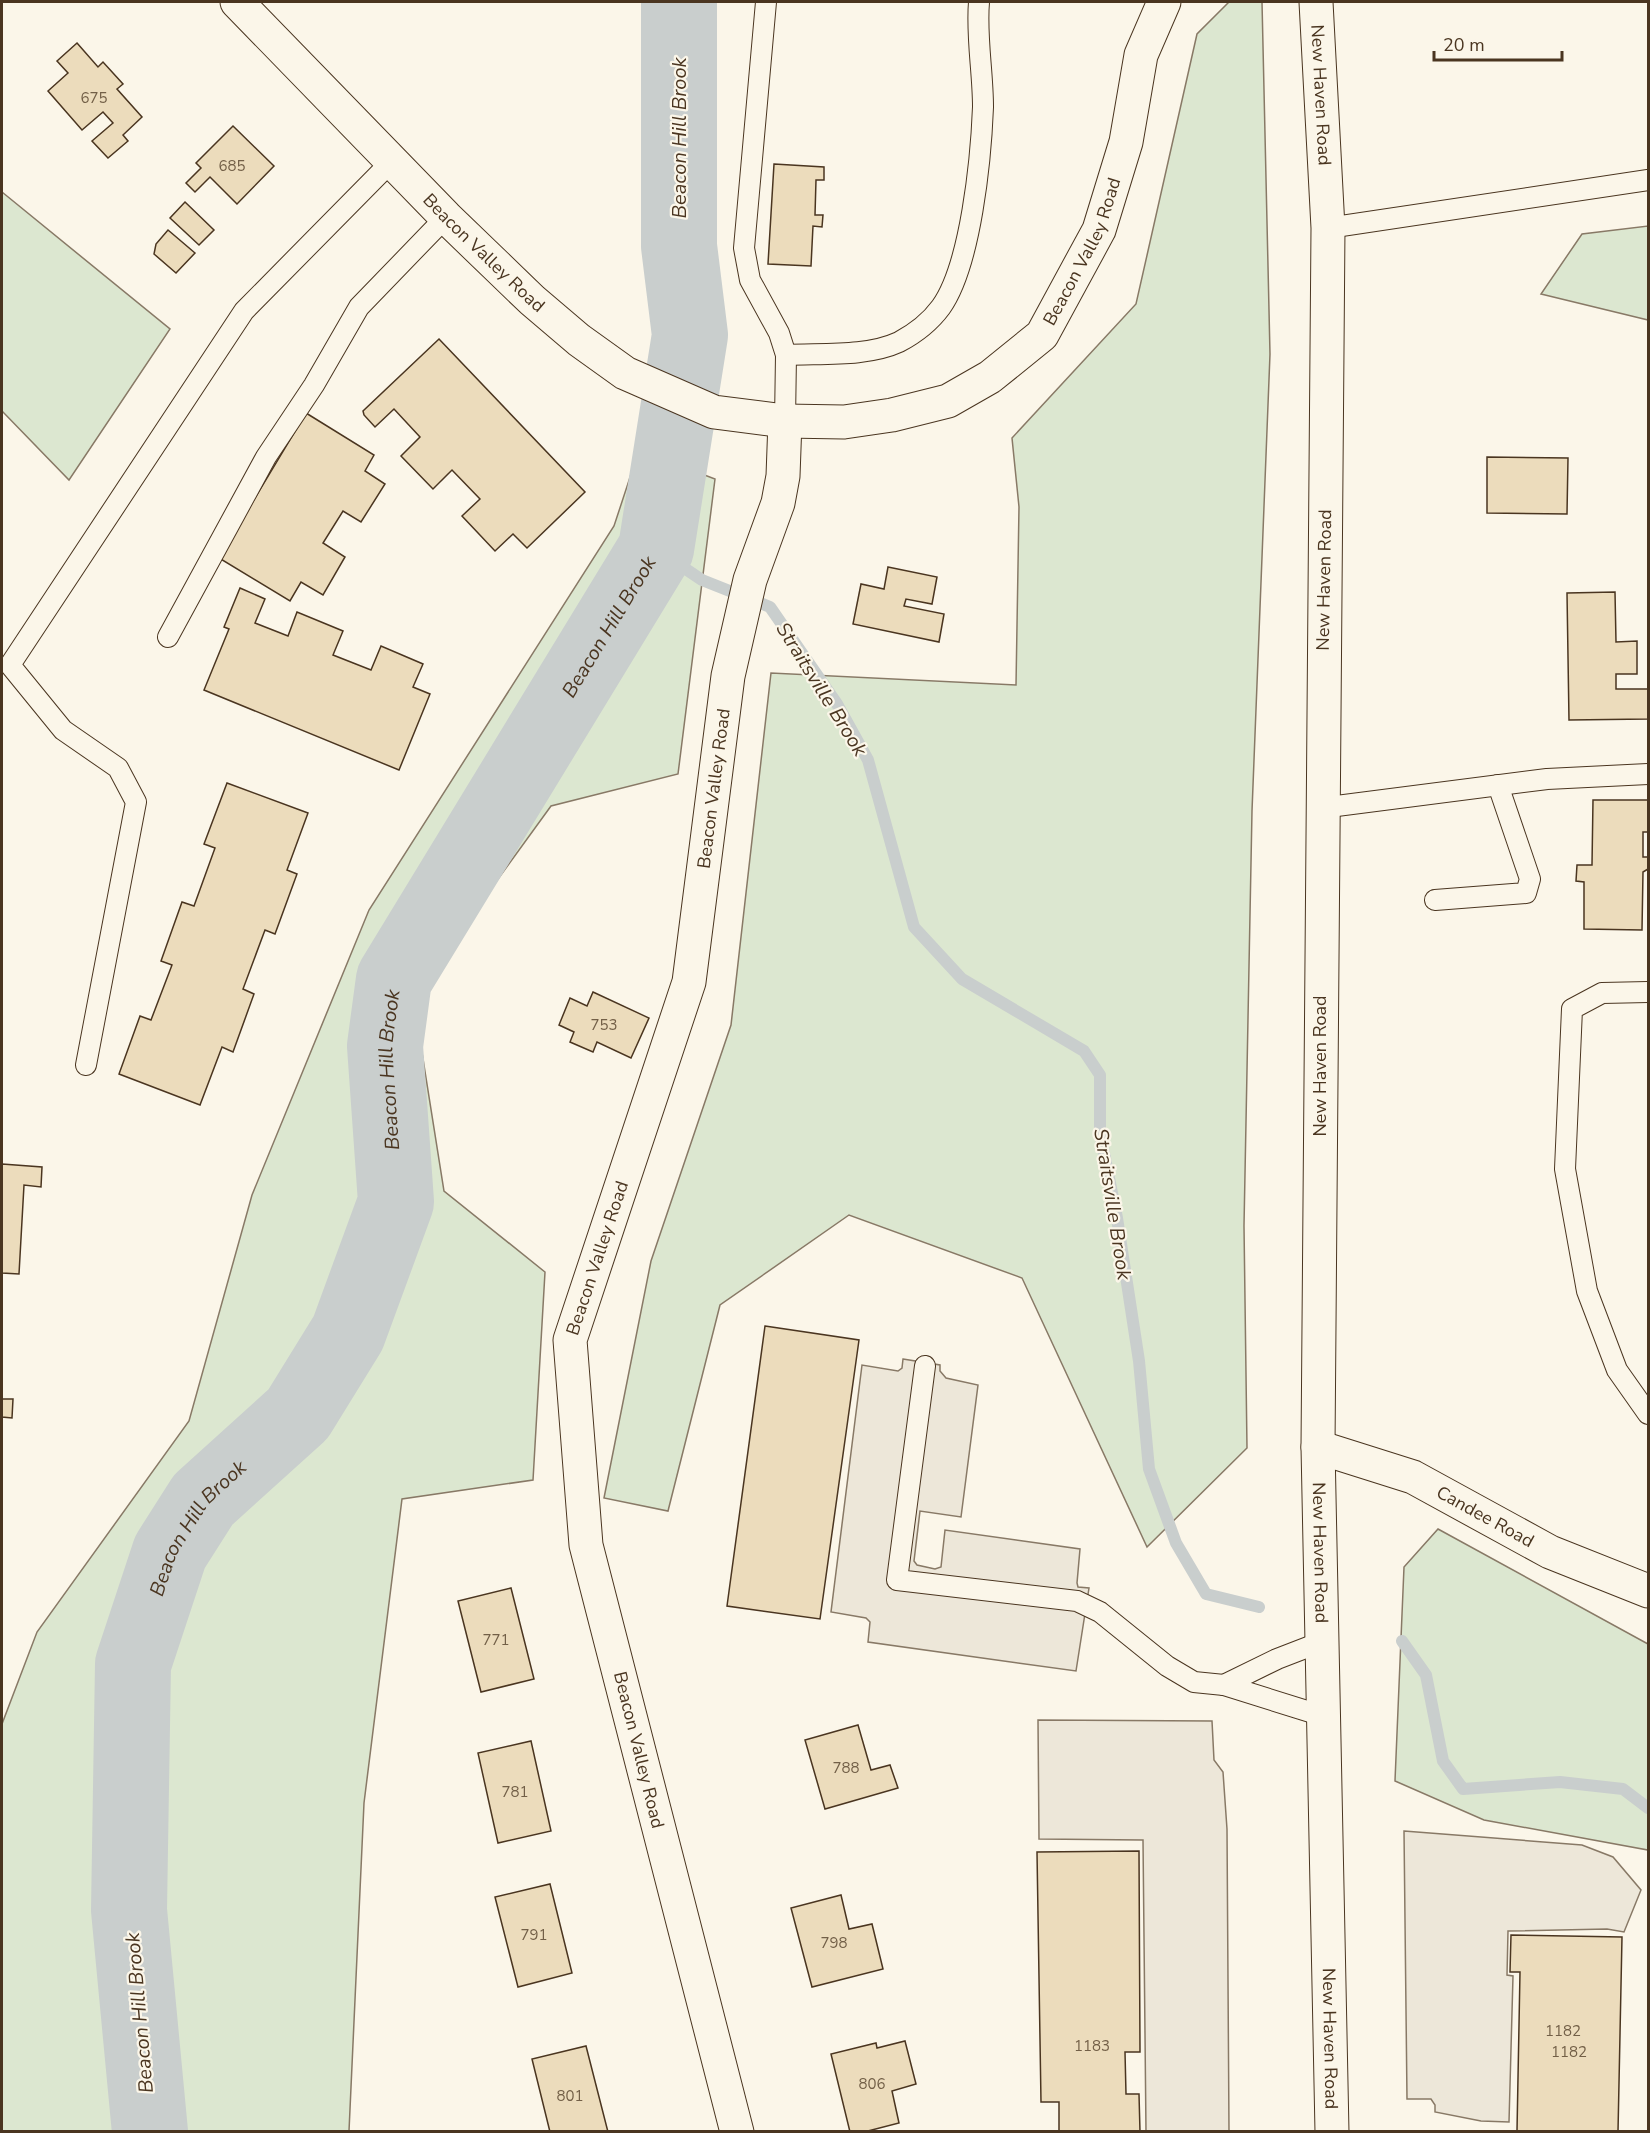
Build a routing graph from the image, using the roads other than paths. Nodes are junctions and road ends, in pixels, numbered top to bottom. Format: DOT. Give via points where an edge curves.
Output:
graph roads {
  1 [pos="237,2"];
  2 [pos="766,2"];
  3 [pos="979,2"];
  4 [pos="1164,2"];
  5 [pos="1316,2"];
  6 [pos="392,161"];
  7 [pos="1648,180"];
  8 [pos="446,217"];
  9 [pos="1328,228"];
  10 [pos="786,355"];
  11 [pos="785,421"];
  12 [pos="168,637"];
  13 [pos="6,664"];
  14 [pos="1648,774"];
  15 [pos="1498,785"];
  16 [pos="1322,808"];
  17 [pos="1435,900"];
  18 [pos="1648,992"];
  19 [pos="86,1065"];
  20 [pos="926,1366"];
  21 [pos="1648,1414"];
  22 [pos="1318,1447"];
  23 [pos="1648,1591"];
  24 [pos="1321,1642"];
  25 [pos="1224,1685"];
  26 [pos="1323,1716"];
  27 [pos="737,2132"];
  28 [pos="1332,2132"];
  1 -- 6 [label="street, Beacon Valley Road"];
  2 -- 10 [label="lane" via="744,248 750,280 779,333"];
  3 -- 10 [label="lane" via="982,106 978,172 962,258 942,306 919,331 897,343 862,350"];
  4 -- 11 [label="street, Beacon Valley Road" via="1141,55 1126,142 1099,230 1042,335 990,377 948,401 844,422"];
  5 -- 9 [label="street, New Haven Road"];
  6 -- 8 [label="street, Beacon Valley Road"];
  6 -- 13 [label="lane" via="244,311"];
  7 -- 9 [label="lane"];
  8 -- 11 [label="street, Beacon Valley Road" via="532,300 626,373 714,412"];
  8 -- 12 [label="lane" via="359,307 266,457"];
  9 -- 16 [label="street, New Haven Road"];
  10 -- 11 [label="lane"];
  11 -- 27 [label="street, Beacon Valley Road" via="778,503 750,580 728,676 689,982 570,1340 586,1545"];
  13 -- 19 [label="lane" via="63,730 118,768 135,802"];
  14 -- 15 [label="lane"];
  15 -- 16 [label="lane"];
  15 -- 17 [label="lane" via="1530,879 1526,893"];
  16 -- 22 [label="street, New Haven Road"];
  18 -- 21 [label="lane" via="1602,993 1572,1009 1565,1170 1587,1291 1617,1370"];
  20 -- 25 [label="lane" via="897,1580 1077,1601 1100,1612 1167,1666 1194,1682"];
  22 -- 23 [label="street, Candee Road" via="1413,1477 1550,1552"];
  22 -- 24 [label="street, New Haven Road"];
  24 -- 25 [label="lane"];
  24 -- 26 [label="street, New Haven Road"];
  25 -- 26 [label="lane"];
  26 -- 28 [label="street, New Haven Road"];
}
